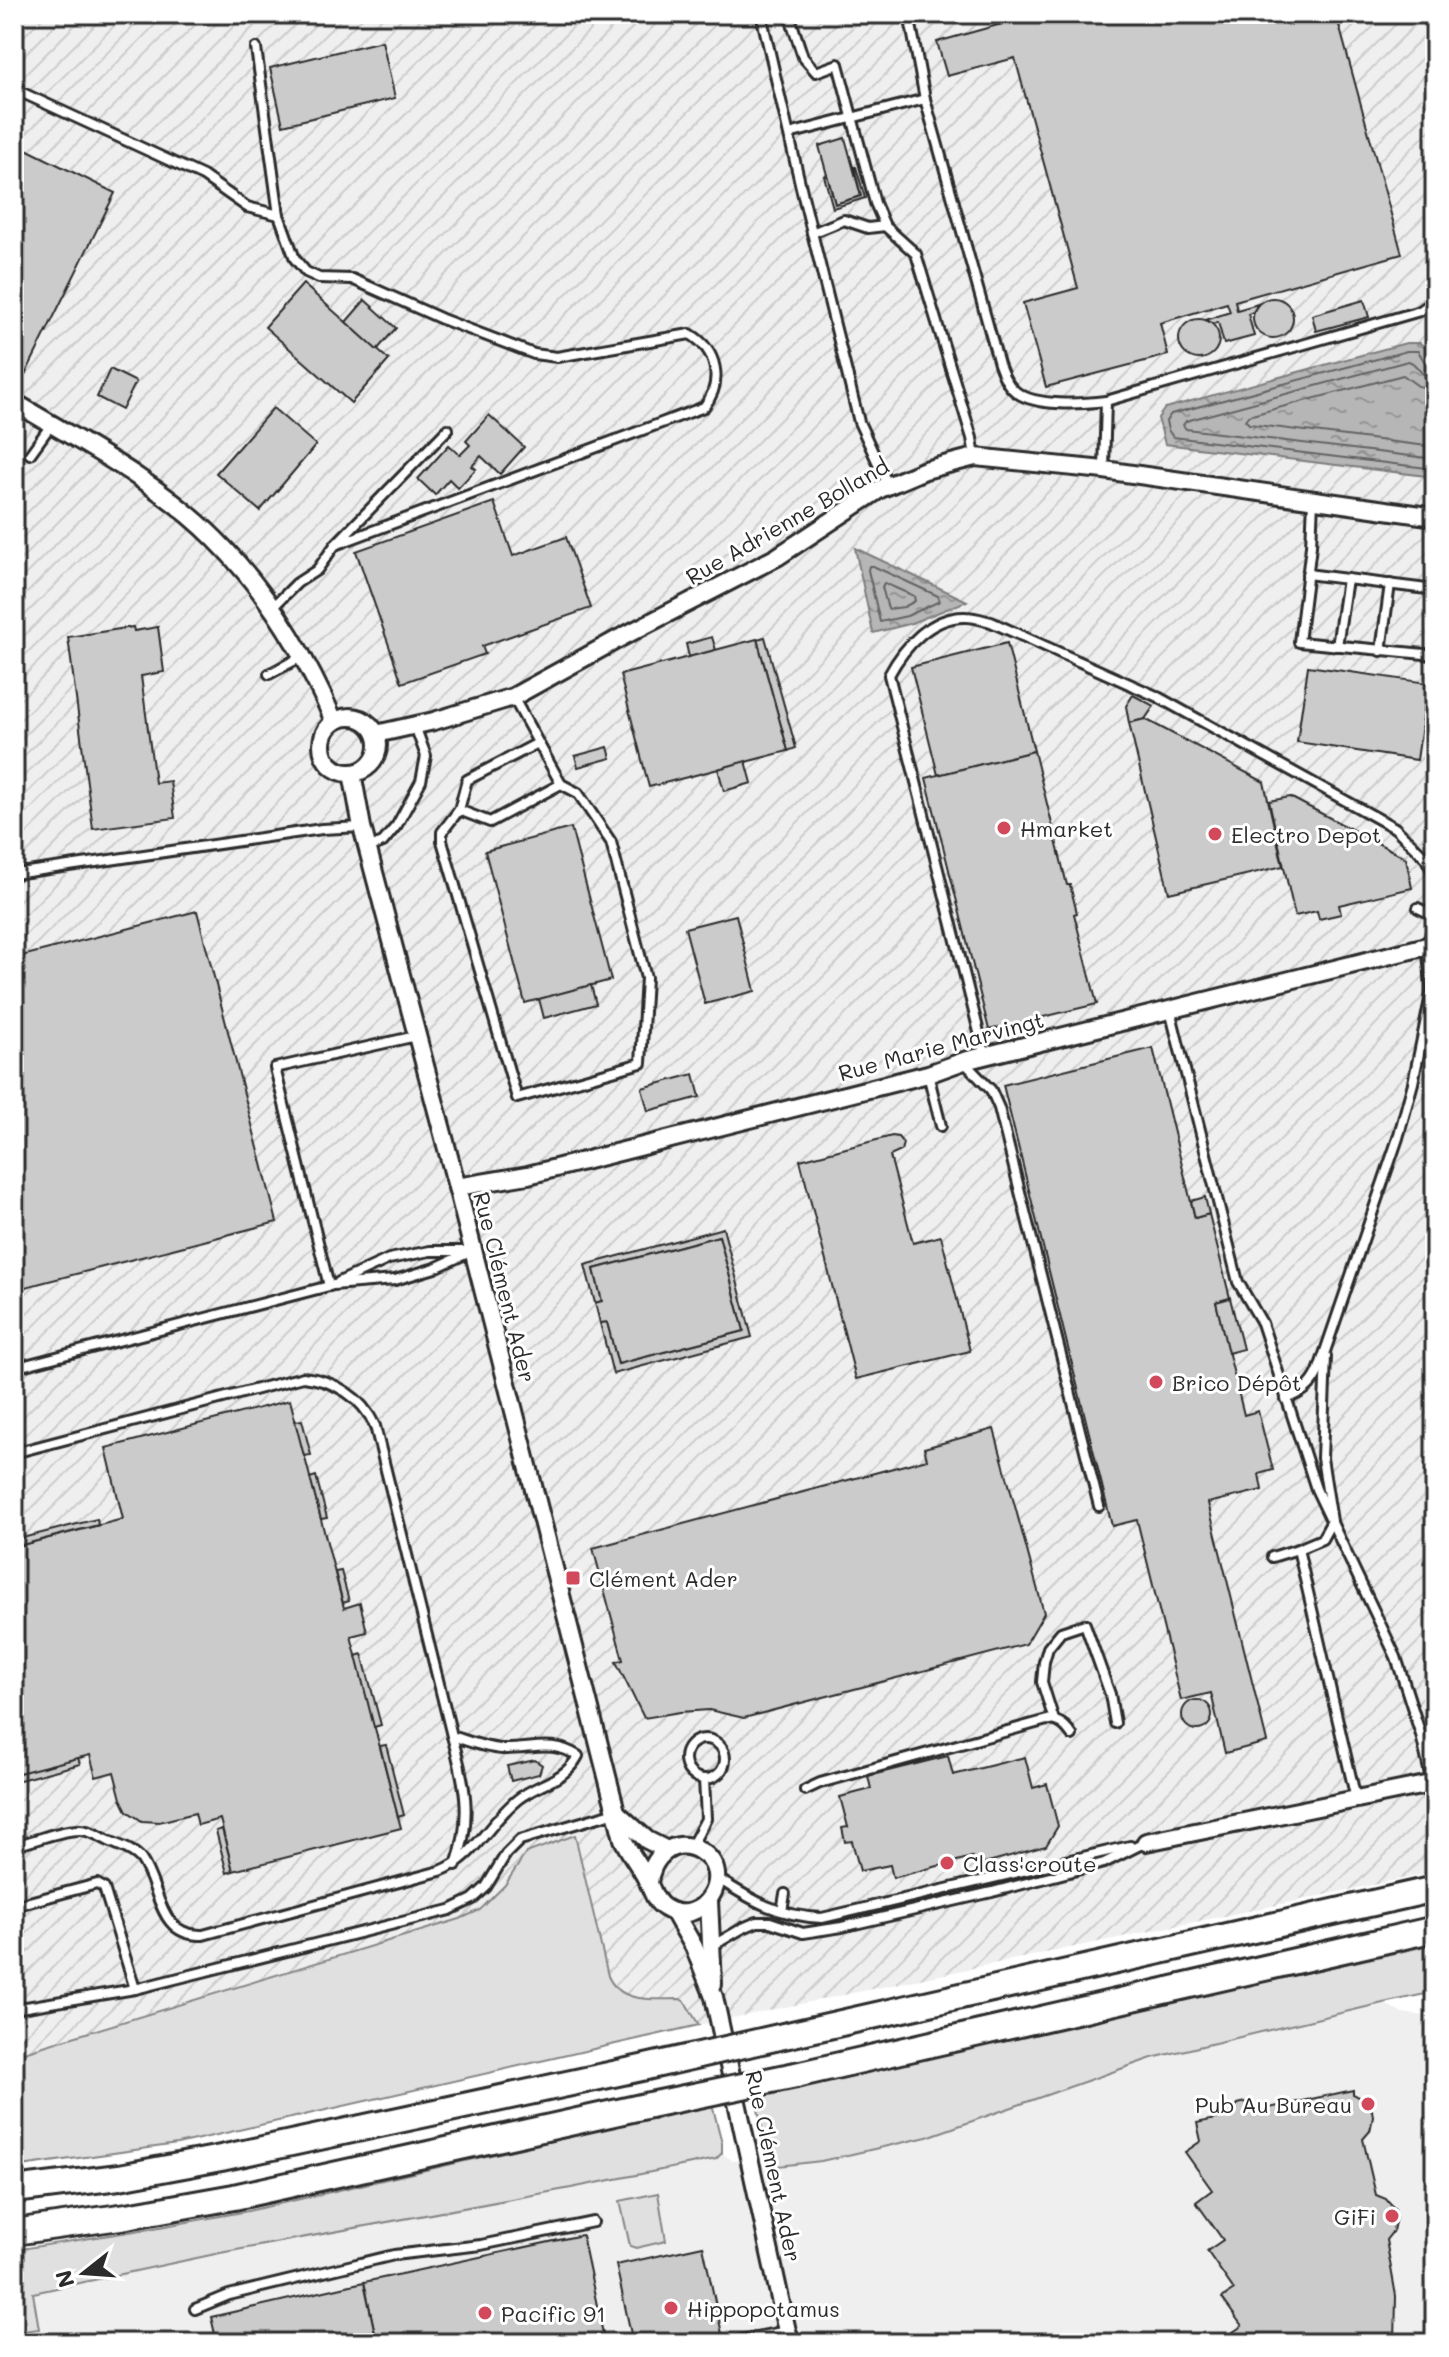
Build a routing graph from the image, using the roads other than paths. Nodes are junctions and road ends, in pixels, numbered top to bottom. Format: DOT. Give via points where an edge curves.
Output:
graph roads {
  1 [pos="761,14"];
  2 [pos="789,14"];
  3 [pos="909,14"];
  4 [pos="256,48"];
  5 [pos="14,89"];
  6 [pos="925,99"];
  7 [pos="853,117"];
  8 [pos="789,134"];
  9 [pos="279,215"];
  10 [pos="885,226"];
  11 [pos="812,233"];
  12 [pos="1435,295"];
  13 [pos="1106,401"];
  14 [pos="14,402"];
  15 [pos="51,425"];
  16 [pos="448,429"];
  17 [pos="30,454"];
  18 [pos="975,457"];
  19 [pos="1104,470"];
  20 [pos="888,485"];
  21 [pos="1313,499"];
  22 [pos="1435,517"];
  23 [pos="335,545"];
  24 [pos="1307,574"];
  25 [pos="1347,579"];
  26 [pos="1390,584"];
  27 [pos="1435,590"];
  28 [pos="273,607"];
  29 [pos="1337,646"];
  30 [pos="1381,651"];
  31 [pos="1435,655"];
  32 [pos="303,656"];
  33 [pos="269,674"];
  34 [pos="513,697"];
  35 [pos="334,721"];
  36 [pos="415,726"];
  37 [pos="376,734"];
  38 [pos="538,743"];
  39 [pos="352,773"];
  40 [pos="561,784"];
  41 [pos="459,810"];
  42 [pos="362,827"];
  43 [pos="367,848"];
  44 [pos="14,874"];
  45 [pos="1435,876"];
  46 [pos="1418,908"];
  47 [pos="1435,917"];
  48 [pos="1431,946"];
  49 [pos="1170,1009"];
  50 [pos="416,1036"];
  51 [pos="985,1056"];
  52 [pos="964,1061"];
  53 [pos="928,1074"];
  54 [pos="941,1126"];
  55 [pos="457,1187"];
  56 [pos="472,1251"];
  57 [pos="331,1285"];
  58 [pos="1327,1348"];
  59 [pos="14,1368"];
  60 [pos="1286,1399"];
  61 [pos="14,1453"];
  62 [pos="1099,1506"];
  63 [pos="1332,1521"];
  64 [pos="1298,1549"];
  65 [pos="1272,1557"];
  66 [pos="1054,1720"];
  67 [pos="1115,1723"];
  68 [pos="1072,1735"];
  69 [pos="452,1736"];
  70 [pos="600,1750"];
  71 [pos="578,1756"];
  72 [pos="704,1779"];
  73 [pos="1434,1783"];
  74 [pos="805,1790"];
  75 [pos="1356,1799"];
  76 [pos="616,1812"];
  77 [pos="1146,1842"];
  78 [pos="14,1846"];
  79 [pos="691,1847"];
  80 [pos="667,1850"];
  81 [pos="456,1865"];
  82 [pos="716,1877"];
  83 [pos="649,1884"];
  84 [pos="1435,1889"];
  85 [pos="785,1894"];
  86 [pos="709,1901"];
  87 [pos="14,1906"];
  88 [pos="782,1911"];
  89 [pos="674,1912"];
  90 [pos="840,1913"];
  91 [pos="842,1927"];
  92 [pos="1435,1929"];
  93 [pos="712,1946"];
  94 [pos="135,1989"];
  95 [pos="714,1997"];
  96 [pos="14,2009"];
  97 [pos="14,2190"];
  98 [pos="593,2222"];
  99 [pos="14,2232"];
  100 [pos="195,2309"];
  101 [pos="790,2337"];
  102 [pos="741,2340"];
  1 -- 8 [label="lane"];
  2 -- 7 [label="lane" via="803,57 816,72 838,64"];
  3 -- 6 [label="lane"];
  4 -- 9 [label="lane"];
  5 -- 9 [label="lane" via="203,176 247,207"];
  6 -- 7 [label="lane"];
  6 -- 13 [label="lane" via="1006,381 1018,393 1036,399"];
  7 -- 8 [label="lane"];
  7 -- 10 [label="lane"];
  8 -- 11 [label="lane"];
  9 -- 23 [label="lane" via="295,259 306,272 352,279 534,354 557,357 690,334 705,343 714,363 716,384 704,407"];
  10 -- 11 [label="lane" via="868,228 844,220"];
  10 -- 18 [label="lane" via="916,254"];
  11 -- 20 [label="lane" via="859,422"];
  12 -- 13 [label="lane" via="1420,311"];
  13 -- 19 [label="lane"];
  14 -- 15 [label="street"];
  15 -- 17 [label="lane"];
  15 -- 28 [label="street" via="175,505 213,538"];
  16 -- 23 [label="lane"];
  18 -- 19 [label="street, Rue Adrienne Bolland"];
  18 -- 20 [label="street, Rue Adrienne Bolland"];
  19 -- 21 [label="street, Rue Adrienne Bolland"];
  20 -- 34 [label="street, Rue Adrienne Bolland" via="777,557"];
  21 -- 22 [label="street, Rue Adrienne Bolland"];
  21 -- 24 [label="lane"];
  23 -- 28 [label="lane" via="317,570"];
  24 -- 25 [label="lane"];
  24 -- 29 [label="lane" via="1299,642"];
  25 -- 26 [label="lane"];
  25 -- 29 [label="lane"];
  26 -- 27 [label="lane"];
  26 -- 30 [label="lane"];
  28 -- 32 [label="street"];
  29 -- 30 [label="lane"];
  30 -- 31 [label="lane"];
  32 -- 33 [label="lane"];
  32 -- 35 [label="street"];
  34 -- 36 [label="street, Rue Adrienne Bolland"];
  34 -- 38 [label="lane"];
  35 -- 37 [label="street" via="358,718"];
  35 -- 39 [label="street" via="323,735 323,754 334,769"];
  36 -- 37 [label="street, Rue Adrienne Bolland"];
  36 -- 43 [label="lane" via="426,756 421,781 397,825 383,842"];
  37 -- 39 [label="street" via="374,760"];
  38 -- 40 [label="lane"];
  38 -- 41 [label="lane" via="467,780"];
  39 -- 42 [label="street, Rue Clément Ader"];
  40 -- 41 [label="lane" via="490,822"];
  40 -- 41 [label="lane" via="578,793 611,842 646,978 641,1063 517,1098 442,841 442,832"];
  42 -- 43 [label="street, Rue Clément Ader"];
  42 -- 44 [label="lane"];
  43 -- 50 [label="street, Rue Clément Ader"];
  45 -- 51 [label="lane" via="1425,857 1395,828 1156,696 991,622 965,617 940,623 917,636 889,675"];
  46 -- 47 [label="lane"];
  47 -- 48 [label="lane"];
  48 -- 49 [label="street, Rue Marie Marvingt"];
  48 -- 58 [label="lane" via="1432,990 1413,1083"];
  49 -- 51 [label="street, Rue Marie Marvingt"];
  49 -- 60 [label="lane" via="1238,1282 1262,1323"];
  50 -- 55 [label="street, Rue Clément Ader"];
  50 -- 57 [label="lane" via="275,1068"];
  51 -- 52 [label="street, Rue Marie Marvingt"];
  52 -- 53 [label="street, Rue Marie Marvingt"];
  52 -- 62 [label="lane" via="991,1090 999,1108"];
  53 -- 54 [label="lane"];
  53 -- 55 [label="street, Rue Marie Marvingt" via="528,1175"];
  55 -- 56 [label="street, Rue Clément Ader"];
  56 -- 57 [label="lane" via="395,1280"];
  56 -- 57 [label="lane" via="430,1251 389,1259"];
  56 -- 70 [label="street, Rue Clément Ader"];
  57 -- 59 [label="lane"];
  58 -- 60 [label="lane" via="1313,1382"];
  58 -- 63 [label="lane" via="1322,1458"];
  60 -- 63 [label="lane" via="1311,1477"];
  61 -- 69 [label="lane" via="303,1377 345,1391 370,1414 375,1426"];
  63 -- 64 [label="lane" via="1322,1539"];
  63 -- 73 [label="lane" via="1396,1657"];
  64 -- 65 [label="lane"];
  64 -- 75 [label="lane"];
  66 -- 67 [label="lane" via="1042,1682 1048,1648 1061,1632 1085,1624"];
  66 -- 68 [label="lane"];
  66 -- 74 [label="lane"];
  69 -- 71 [label="lane" via="504,1749 554,1746"];
  69 -- 81 [label="lane" via="466,1803 466,1831"];
  70 -- 71 [label="lane"];
  70 -- 76 [label="street, Rue Clément Ader"];
  71 -- 81 [label="lane" via="562,1775 515,1802"];
  72 -- 72 [label="lane" via="721,1772 726,1760 723,1747 705,1738 687,1748 685,1762 691,1774"];
  72 -- 79 [label="lane" via="706,1819"];
  73 -- 75 [label="street"];
  75 -- 77 [label="street"];
  76 -- 80 [label="street"];
  76 -- 83 [label="street, Rue Clément Ader" via="630,1855"];
  76 -- 94 [label="lane" via="520,1840 486,1887 450,1910"];
  77 -- 90 [label="lane"];
  77 -- 91 [label="lane" via="1104,1863"];
  78 -- 81 [label="lane" via="85,1830 124,1847 141,1859 164,1911 190,1935"];
  79 -- 80 [label="street"];
  79 -- 82 [label="street" via="709,1858"];
  80 -- 83 [label="street" via="653,1864"];
  82 -- 86 [label="street, Rue Clément Ader"];
  82 -- 88 [label="lane"];
  83 -- 89 [label="street, Rue Clément Ader" via="658,1902"];
  84 -- 97 [label="main road, bridge" via="221,2158"];
  85 -- 88 [label="lane"];
  86 -- 89 [label="street" via="694,1912"];
  86 -- 93 [label="street, Rue Clément Ader"];
  87 -- 94 [label="lane" via="97,1884 104,1888"];
  88 -- 90 [label="lane" via="822,1918"];
  89 -- 95 [label="street, Rue Clément Ader"];
  90 -- 91 [label="lane"];
  91 -- 93 [label="lane" via="803,1933 757,1922"];
  92 -- 99 [label="main road, bridge" via="234,2197"];
  93 -- 95 [label="street, Rue Clément Ader"];
  94 -- 96 [label="lane"];
  95 -- 101 [label="street, Rue Clément Ader"];
  98 -- 100 [label="lane" via="481,2245 394,2255 229,2295"];
  101 -- 102 [label="lane"];
}
